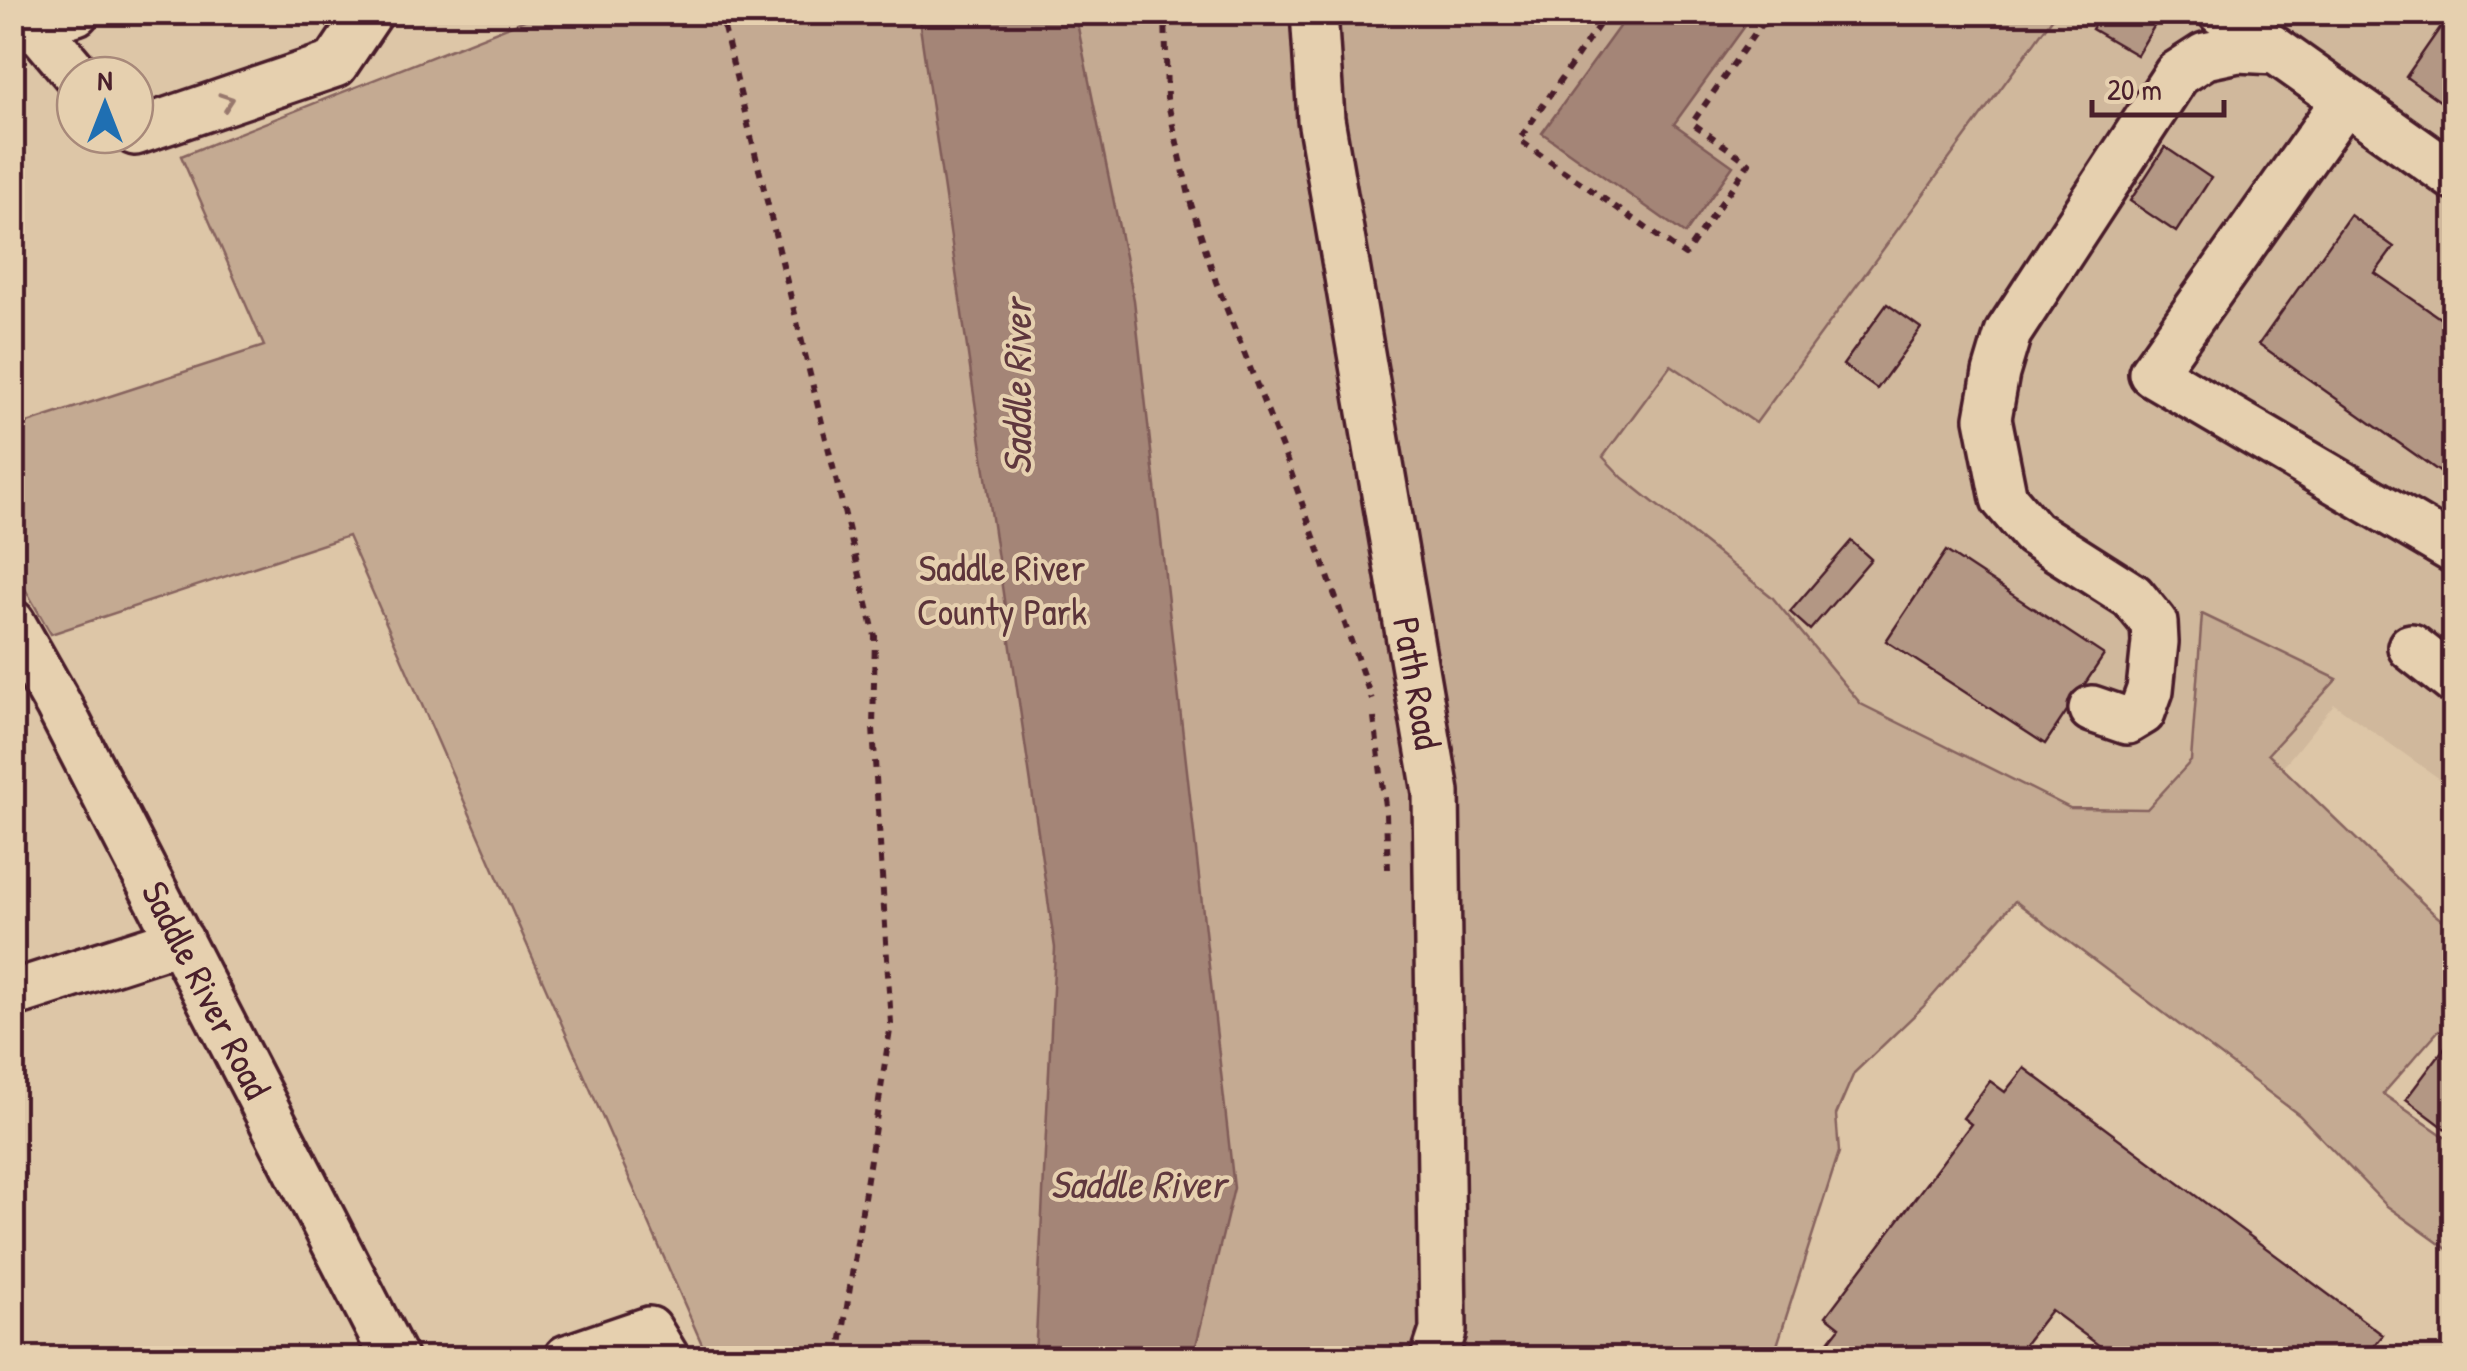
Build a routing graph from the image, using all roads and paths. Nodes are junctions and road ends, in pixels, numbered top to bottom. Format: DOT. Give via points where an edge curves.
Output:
graph roads {
  1 [pos="370,12"];
  2 [pos="720,12"];
  3 [pos="1166,12"];
  4 [pos="1314,12"];
  5 [pos="1608,12"];
  6 [pos="1762,12"];
  7 [pos="1793,12"];
  8 [pos="1842,12"];
  9 [pos="1865,12"];
  10 [pos="2221,12"];
  11 [pos="41,23"];
  12 [pos="1760,25"];
  13 [pos="2275,50"];
  14 [pos="63,55"];
  15 [pos="2345,100"];
  16 [pos="155,125"];
  17 [pos="2454,177"];
  18 [pos="2454,550"];
  19 [pos="12,624"];
  20 [pos="2411,648"];
  21 [pos="2454,681"];
  22 [pos="2092,710"];
  23 [pos="1388,870"];
  24 [pos="180,940"];
  25 [pos="12,994"];
  26 [pos="394,1358"];
  27 [pos="567,1358"];
  28 [pos="666,1358"];
  29 [pos="839,1358"];
  30 [pos="1434,1358"];
  16 -- 1 [label="street, one-way" via="335,64"];
  2 -- 29 [label="path" via="875,636 873,728 891,1024"];
  3 -- 23 [label="path" via="1168,98 1191,204 1372,701"];
  4 -- 30 [label="street, Path Road" via="1321,119 1436,792 1443,1331"];
  5 -- 12 [label="path" via="1519,140 1685,254 1749,163 1692,124"];
  6 -- 12 [label="path" via="1767,16"];
  7 -- 12 [label="path"];
  8 -- 9 [label="path"];
  10 -- 13 [label="street"];
  11 -- 14 [label="street"];
  13 -- 15 [label="street"];
  13 -- 22 [label="street" via="2206,56 2177,74 2008,333 1996,374 1988,418 2004,499 2033,533 2132,596 2154,623 2142,712 2128,721"];
  15 -- 17 [label="street"];
  15 -- 18 [label="street" via="2152,374"];
  19 -- 24 [label="street, Saddle River Road"];
  20 -- 21 [label="street"];
  24 -- 25 [label="street"];
  24 -- 26 [label="street, Saddle River Road"];
  27 -- 28 [label="street" via="649,1330"];
}
